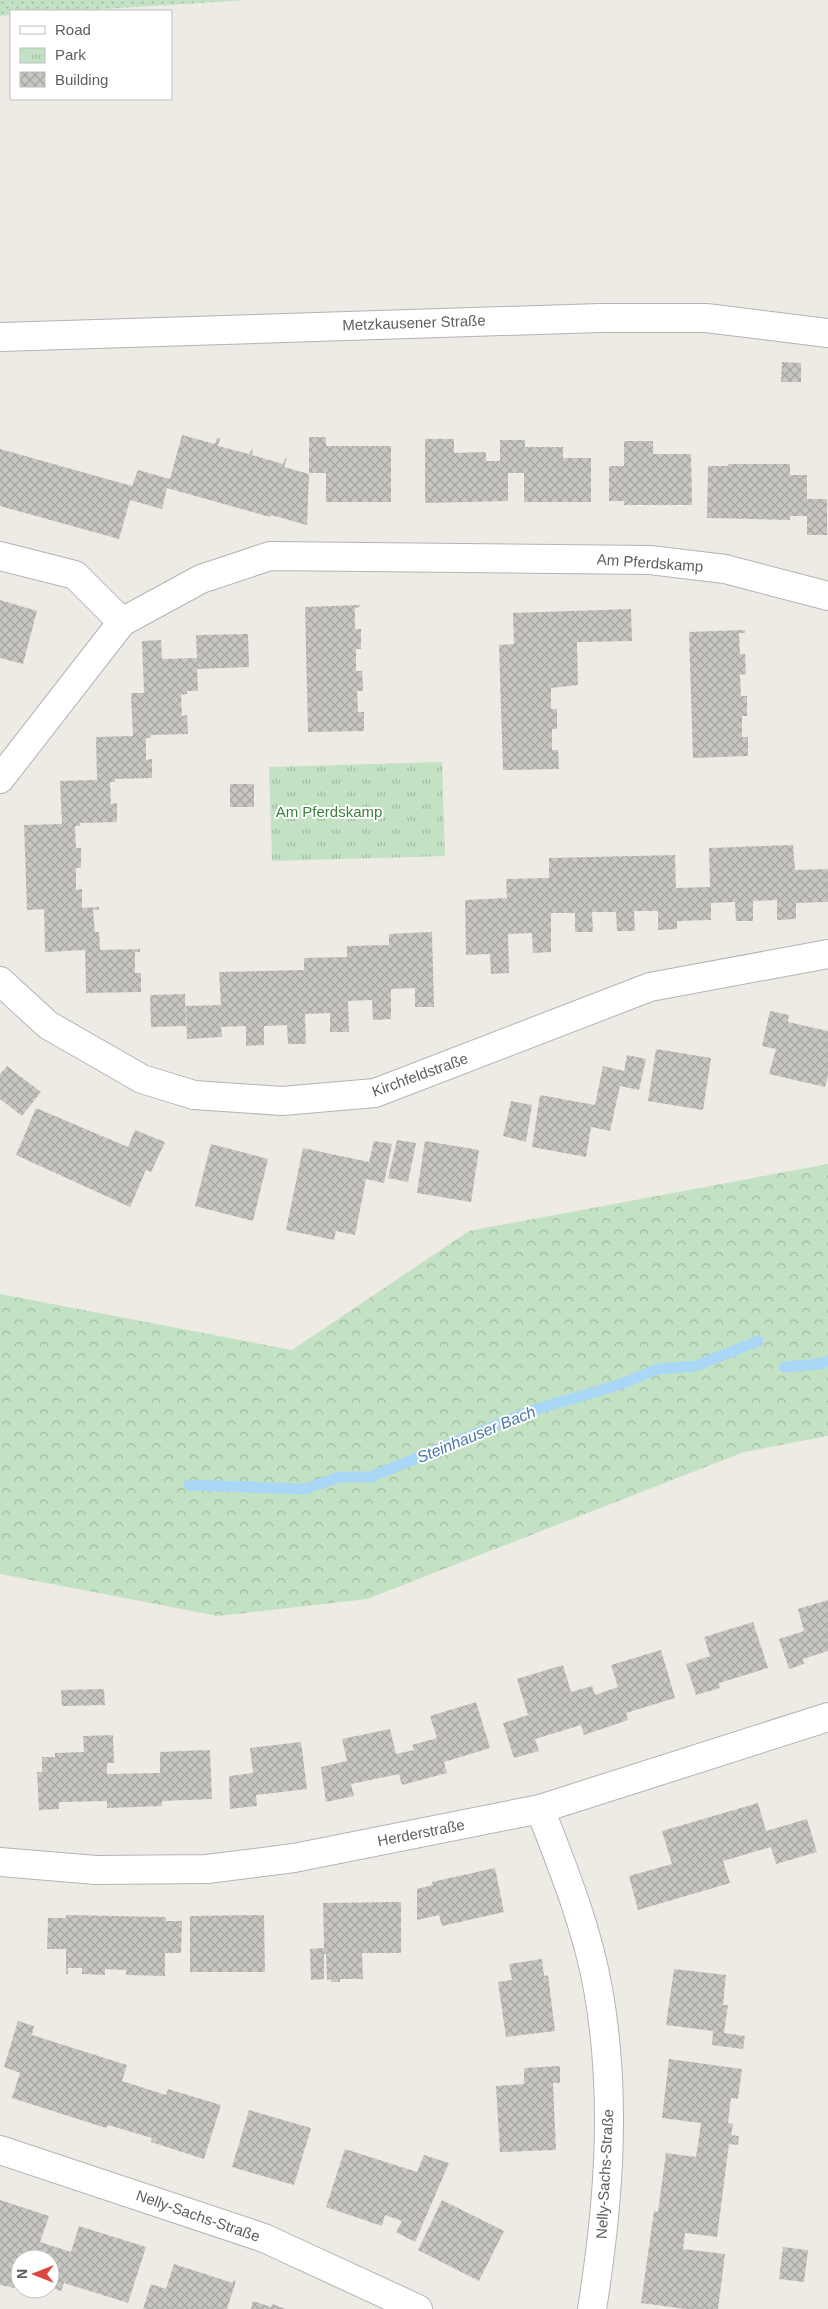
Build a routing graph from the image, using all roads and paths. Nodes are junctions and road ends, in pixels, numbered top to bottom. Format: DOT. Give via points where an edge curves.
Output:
graph roads {
  1 [pos="828,332"];
  2 [pos="0,337"];
  3 [pos="0,556"];
  4 [pos="828,596"];
  5 [pos="122,622"];
  6 [pos="0,779"];
  7 [pos="828,954"];
  8 [pos="0,982"];
  9 [pos="828,1717"];
  10 [pos="540,1809"];
  11 [pos="0,1862"];
  12 [pos="0,2150"];
  13 [pos="418,2309"];
  14 [pos="592,2309"];
  1 -- 2 [label="street, Metzkausener Straße" via="706,318 600,318"];
  3 -- 5 [label="street" via="75,575"];
  4 -- 5 [label="street, Am Pferdskamp" via="724,568 650,560 270,556 202,578"];
  5 -- 6 [label="street, Am Pferdskamp"];
  7 -- 8 [label="street, Kirchfeldstraße" via="650,987 375,1093 282,1102 194,1094 142,1080 48,1025"];
  9 -- 10 [label="street, Herderstraße"];
  10 -- 11 [label="street, Herderstraße" via="294,1858 207,1869 96,1870"];
  10 -- 14 [label="street, Nelly-Sachs-Straße" via="578,1908 598,1988 609,2074 609,2160"];
  12 -- 13 [label="street, Nelly-Sachs-Straße" via="264,2238"];
}
